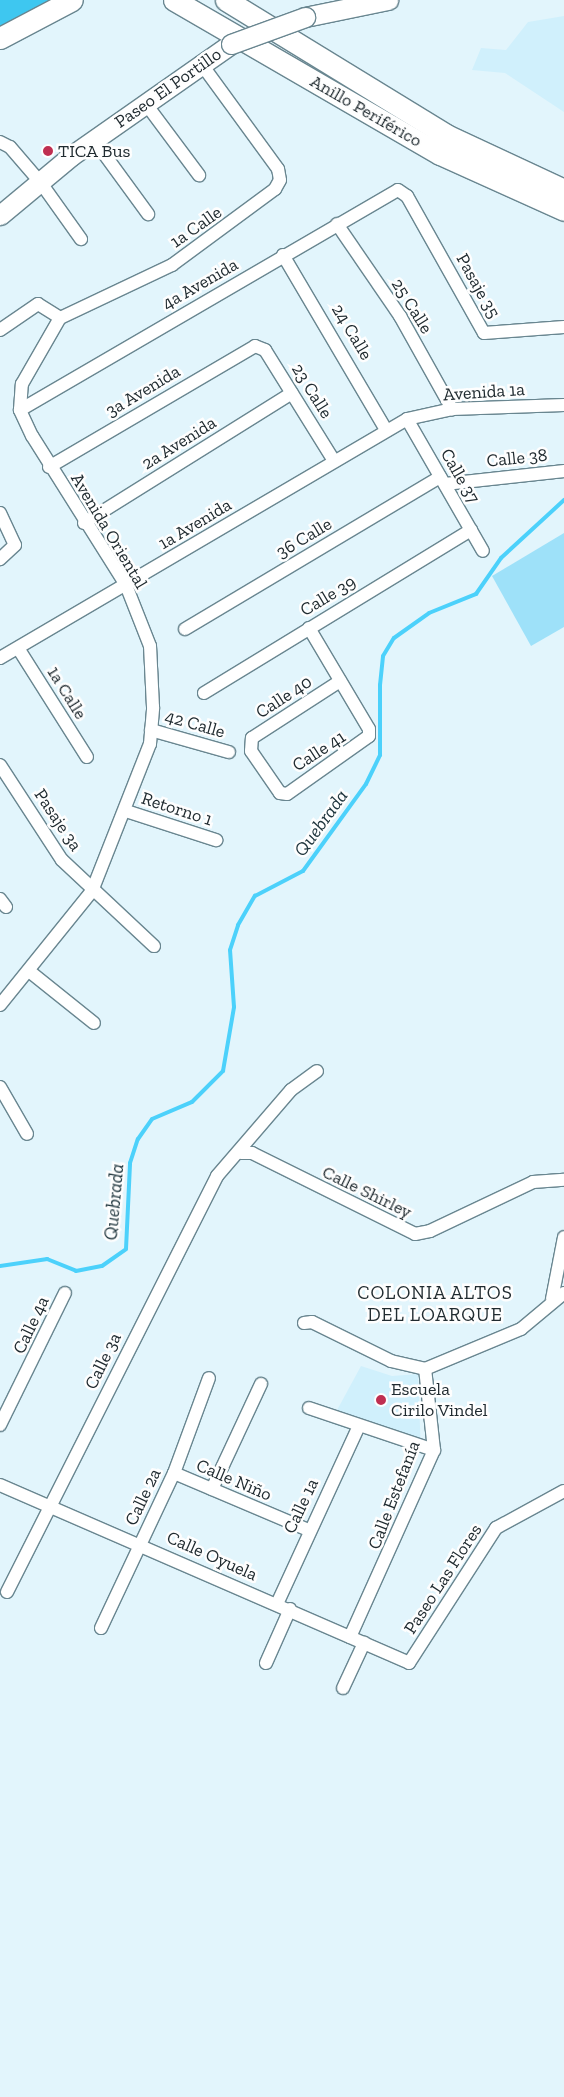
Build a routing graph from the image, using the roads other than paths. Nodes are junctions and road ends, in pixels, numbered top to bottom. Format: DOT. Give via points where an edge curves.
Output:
graph roads {
  1 [pos="72,0"];
  2 [pos="156,0"];
  3 [pos="174,0"];
  4 [pos="226,0"];
  5 [pos="388,0"];
  6 [pos="204,16"];
  7 [pos="0,38"];
  8 [pos="200,62"];
  9 [pos="146,104"];
  10 [pos="94,140"];
  11 [pos="0,142"];
  12 [pos="199,176"];
  13 [pos="41,183"];
  14 [pos="398,190"];
  15 [pos="564,190"];
  16 [pos="564,210"];
  17 [pos="148,214"];
  18 [pos="0,215"];
  19 [pos="337,224"];
  20 [pos="81,239"];
  21 [pos="283,255"];
  22 [pos="60,318"];
  23 [pos="564,327"];
  24 [pos="0,330"];
  25 [pos="255,346"];
  26 [pos="292,393"];
  27 [pos="564,404"];
  28 [pos="452,409"];
  29 [pos="20,410"];
  30 [pos="407,419"];
  31 [pos="386,430"];
  32 [pos="334,461"];
  33 [pos="49,467"];
  34 [pos="564,471"];
  35 [pos="443,480"];
  36 [pos="0,513"];
  37 [pos="84,523"];
  38 [pos="471,530"];
  39 [pos="483,551"];
  40 [pos="0,559"];
  41 [pos="126,585"];
  42 [pos="309,628"];
  43 [pos="185,629"];
  44 [pos="18,648"];
  45 [pos="0,658"];
  46 [pos="340,681"];
  47 [pos="204,694"];
  48 [pos="151,730"];
  49 [pos="249,745"];
  50 [pos="229,752"];
  51 [pos="87,757"];
  52 [pos="0,765"];
  53 [pos="126,811"];
  54 [pos="216,840"];
  55 [pos="92,891"];
  56 [pos="154,946"];
  57 [pos="29,971"];
  58 [pos="0,1005"];
  59 [pos="94,1022"];
  60 [pos="316,1071"];
  61 [pos="0,1087"];
  62 [pos="27,1134"];
  63 [pos="241,1153"];
  64 [pos="564,1180"];
  65 [pos="564,1237"];
  66 [pos="65,1293"];
  67 [pos="564,1293"];
  68 [pos="552,1299"];
  69 [pos="304,1322"];
  70 [pos="425,1369"];
  71 [pos="209,1378"];
  72 [pos="261,1384"];
  73 [pos="309,1408"];
  74 [pos="0,1425"];
  75 [pos="359,1426"];
  76 [pos="434,1450"];
  77 [pos="174,1473"];
  78 [pos="0,1485"];
  79 [pos="212,1489"];
  80 [pos="564,1491"];
  81 [pos="52,1507"];
  82 [pos="308,1530"];
  83 [pos="141,1543"];
  84 [pos="7,1592"];
  85 [pos="277,1604"];
  86 [pos="290,1610"];
  87 [pos="101,1628"];
  88 [pos="350,1637"];
  89 [pos="364,1643"];
  90 [pos="408,1663"];
  91 [pos="266,1664"];
  92 [pos="343,1688"];
  1 -- 7 [label="highway"];
  2 -- 6 [label="highway"];
  3 -- 6 [label="highway, Anillo Periférico"];
  4 -- 15 [label="highway, Anillo Periférico" via="446,135"];
  5 -- 8 [label="main road, Paseo El Portillo, bridge" via="306,17 231,44"];
  6 -- 16 [label="highway, Anillo Periférico" via="440,154"];
  8 -- 9 [label="main road, Paseo El Portillo"];
  8 -- 22 [label="street, 1a Calle" via="278,169 280,180 275,190 172,265"];
  9 -- 10 [label="main road, Paseo El Portillo"];
  9 -- 12 [label="street"];
  10 -- 13 [label="main road, Paseo El Portillo"];
  10 -- 17 [label="street"];
  11 -- 13 [label="street" via="10,147"];
  13 -- 18 [label="main road, Paseo El Portillo"];
  13 -- 20 [label="street"];
  14 -- 19 [label="street, 4a Avenida"];
  14 -- 23 [label="street, Pasaje 35" via="408,196 484,333"];
  19 -- 21 [label="street, 4a Avenida"];
  19 -- 28 [label="street, 25 Calle" via="400,316"];
  21 -- 29 [label="street, 4a Avenida"];
  21 -- 31 [label="street, 24 Calle"];
  22 -- 24 [label="street" via="38,304"];
  22 -- 29 [label="street" via="28,367"];
  25 -- 26 [label="street, 23 Calle" via="265,350"];
  25 -- 33 [label="street, 3a Avenida"];
  26 -- 32 [label="street, 23 Calle"];
  26 -- 37 [label="street, 2a Avenida"];
  27 -- 28 [label="street, Avenida 1a"];
  28 -- 30 [label="street, Avenida 1a"];
  29 -- 33 [label="street, Avenida Oriental"];
  30 -- 31 [label="street, 1a Avenida"];
  30 -- 35 [label="street, Calle 37"];
  31 -- 32 [label="street, 1a Avenida"];
  32 -- 41 [label="street, 1a Avenida"];
  33 -- 37 [label="street, Avenida Oriental"];
  34 -- 35 [label="street, Calle 38"];
  35 -- 38 [label="street, Calle 37"];
  35 -- 43 [label="street, 36 Calle"];
  36 -- 40 [label="street" via="14,544"];
  37 -- 41 [label="street, Avenida Oriental"];
  38 -- 39 [label="street, Calle 37"];
  38 -- 42 [label="street, Calle 39"];
  41 -- 44 [label="street, 1a Avenida"];
  41 -- 48 [label="street, Avenida Oriental" via="150,646"];
  42 -- 46 [label="street, Calle 41"];
  42 -- 47 [label="street, Calle 39"];
  44 -- 45 [label="street, 1a Avenida"];
  44 -- 51 [label="street, 1a Calle"];
  46 -- 49 [label="street, Calle 40"];
  46 -- 49 [label="street, Calle 41" via="369,729 366,742 286,794 274,787"];
  48 -- 50 [label="street, 42 Calle"];
  48 -- 53 [label="street, Avenida Oriental"];
  52 -- 55 [label="street, Pasaje 3a" via="62,860"];
  53 -- 54 [label="street, Retorno 1"];
  53 -- 55 [label="street, Avenida Oriental"];
  55 -- 56 [label="street, Pasaje 3a"];
  55 -- 57 [label="street, Avenida Oriental"];
  57 -- 58 [label="street, Avenida Oriental"];
  57 -- 59 [label="street"];
  60 -- 63 [label="street, Calle 3a" via="286,1095"];
  61 -- 62 [label="street"];
  63 -- 64 [label="street, Calle Shirley" via="252,1153 415,1234 430,1231 533,1182"];
  63 -- 81 [label="street, Calle 3a" via="217,1176"];
  65 -- 68 [label="street"];
  66 -- 74 [label="street, Calle 4a"];
  67 -- 68 [label="street"];
  68 -- 70 [label="street" via="543,1313 521,1329"];
  69 -- 70 [label="street" via="390,1361"];
  70 -- 76 [label="street, Calle Estefanía"];
  71 -- 77 [label="street, Calle 2a"];
  72 -- 79 [label="street"];
  73 -- 75 [label="street"];
  75 -- 76 [label="street"];
  75 -- 82 [label="street, Calle 1a"];
  76 -- 88 [label="street, Calle Estefanía"];
  77 -- 79 [label="street, Calle Niño"];
  77 -- 83 [label="street, Calle 2a"];
  78 -- 81 [label="street, Calle Oyuela"];
  79 -- 82 [label="street, Calle Niño"];
  80 -- 90 [label="street, Paseo Las Flores" via="496,1528"];
  81 -- 83 [label="street, Calle Oyuela"];
  81 -- 84 [label="street, Calle 3a"];
  82 -- 85 [label="street, Calle 1a"];
  83 -- 85 [label="street, Calle Oyuela"];
  83 -- 87 [label="street, Calle 2a"];
  85 -- 86 [label="street, Calle Oyuela"];
  86 -- 88 [label="street, Calle Oyuela"];
  86 -- 91 [label="street"];
  88 -- 89 [label="street, Calle Oyuela"];
  89 -- 90 [label="street, Calle Oyuela"];
  89 -- 92 [label="street"];
}
